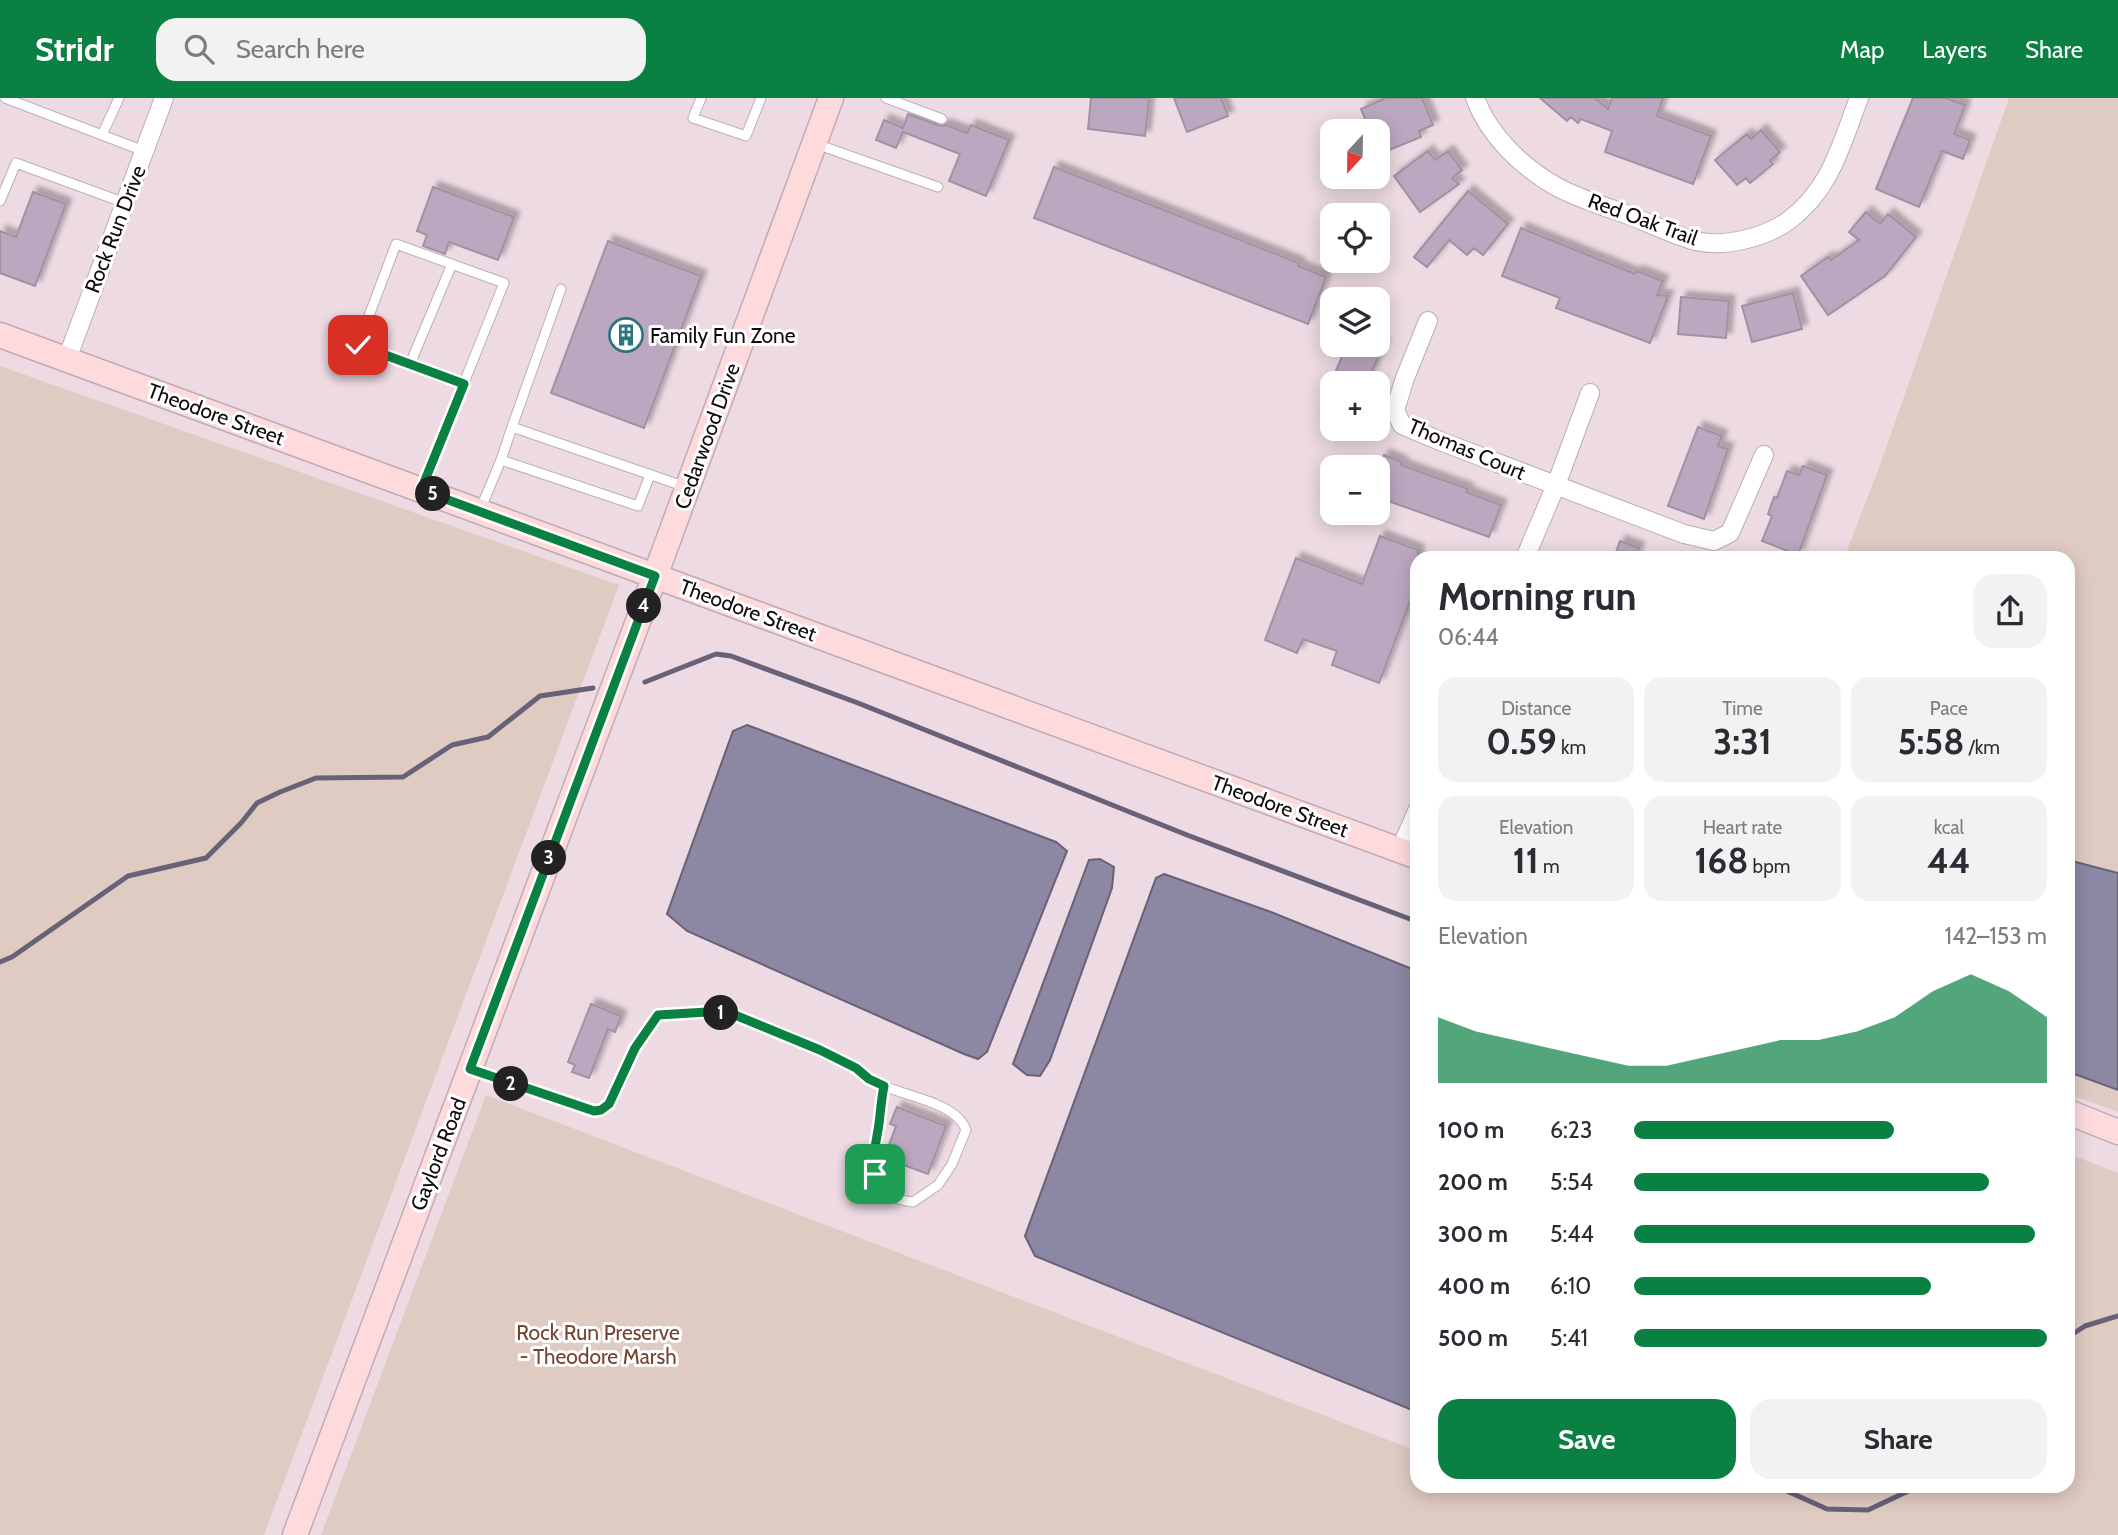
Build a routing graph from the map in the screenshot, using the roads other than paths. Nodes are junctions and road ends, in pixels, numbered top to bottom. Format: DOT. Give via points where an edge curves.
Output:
graph roads {
  1 [pos="5,98"];
  2 [pos="119,98"];
  3 [pos="164,98"];
  4 [pos="701,98"];
  5 [pos="761,98"];
  6 [pos="831,98"];
  7 [pos="886,98"];
  8 [pos="1475,98"];
  9 [pos="1859,98"];
  10 [pos="942,119"];
  11 [pos="102,135"];
  12 [pos="815,143"];
  13 [pos="145,151"];
  14 [pos="938,187"];
  15 [pos="0,201"];
  16 [pos="125,203"];
  17 [pos="452,264"];
  18 [pos="561,289"];
  19 [pos="1428,321"];
  20 [pos="0,335"];
  21 [pos="67,359"];
  22 [pos="410,364"];
  23 [pos="464,384"];
  24 [pos="1590,393"];
  25 [pos="512,427"];
  26 [pos="1764,455"];
  27 [pos="501,460"];
  28 [pos="650,475"];
  29 [pos="1556,485"];
  30 [pos="688,488"];
  31 [pos="421,490"];
  32 [pos="480,511"];
  33 [pos="1528,551"];
  34 [pos="655,576"];
  35 [pos="1409,854"];
  36 [pos="470,1069"];
  37 [pos="884,1086"];
  38 [pos="2075,1115"];
  39 [pos="2118,1132"];
  40 [pos="295,1535"];
  1 -- 11 [label="lane"];
  2 -- 11 [label="lane"];
  3 -- 13 [label="street, Rock Run Drive"];
  4 -- 5 [label="lane" via="693,118 746,136"];
  6 -- 12 [label="street, Cedarwood Drive"];
  7 -- 10 [label="lane"];
  8 -- 9 [label="street, Red Oak Trail" via="1505,145 1525,166 1558,188 1697,242 1756,237 1786,222 1810,202 1830,175"];
  11 -- 13 [label="lane"];
  12 -- 14 [label="lane"];
  12 -- 30 [label="street, Cedarwood Drive"];
  13 -- 16 [label="street, Rock Run Drive"];
  15 -- 16 [label="lane" via="16,163"];
  16 -- 21 [label="street, Rock Run Drive"];
  17 -- 22 [label="lane"];
  17 -- 22 [label="lane" via="396,244 358,345"];
  17 -- 23 [label="lane" via="504,283"];
  18 -- 25 [label="lane"];
  19 -- 29 [label="street, Thomas Court" via="1395,410 1402,425"];
  20 -- 21 [label="street, Theodore Street"];
  21 -- 31 [label="street, Theodore Street"];
  22 -- 23 [label="lane"];
  23 -- 31 [label="lane"];
  24 -- 29 [label="street"];
  25 -- 27 [label="lane"];
  25 -- 28 [label="lane"];
  26 -- 29 [label="street, Thomas Court" via="1730,533 1714,541"];
  27 -- 28 [label="lane" via="638,506"];
  27 -- 32 [label="lane"];
  28 -- 30 [label="lane"];
  29 -- 33 [label="street"];
  30 -- 34 [label="street, Cedarwood Drive"];
  31 -- 32 [label="street, Theodore Street"];
  32 -- 34 [label="street, Theodore Street"];
  34 -- 35 [label="street, Theodore Street"];
  34 -- 36 [label="street, Gaylord Road"];
  36 -- 37 [label="lane" via="601,1110 609,1104 635,1048 658,1015 707,1012 730,1013 782,1033"];
  36 -- 40 [label="street, Gaylord Road"];
  37 -- 37 [label="lane" via="937,1105 963,1121 966,1130 938,1185 913,1202 899,1201 888,1193 875,1174 873,1156"];
  38 -- 39 [label="street"];
}
